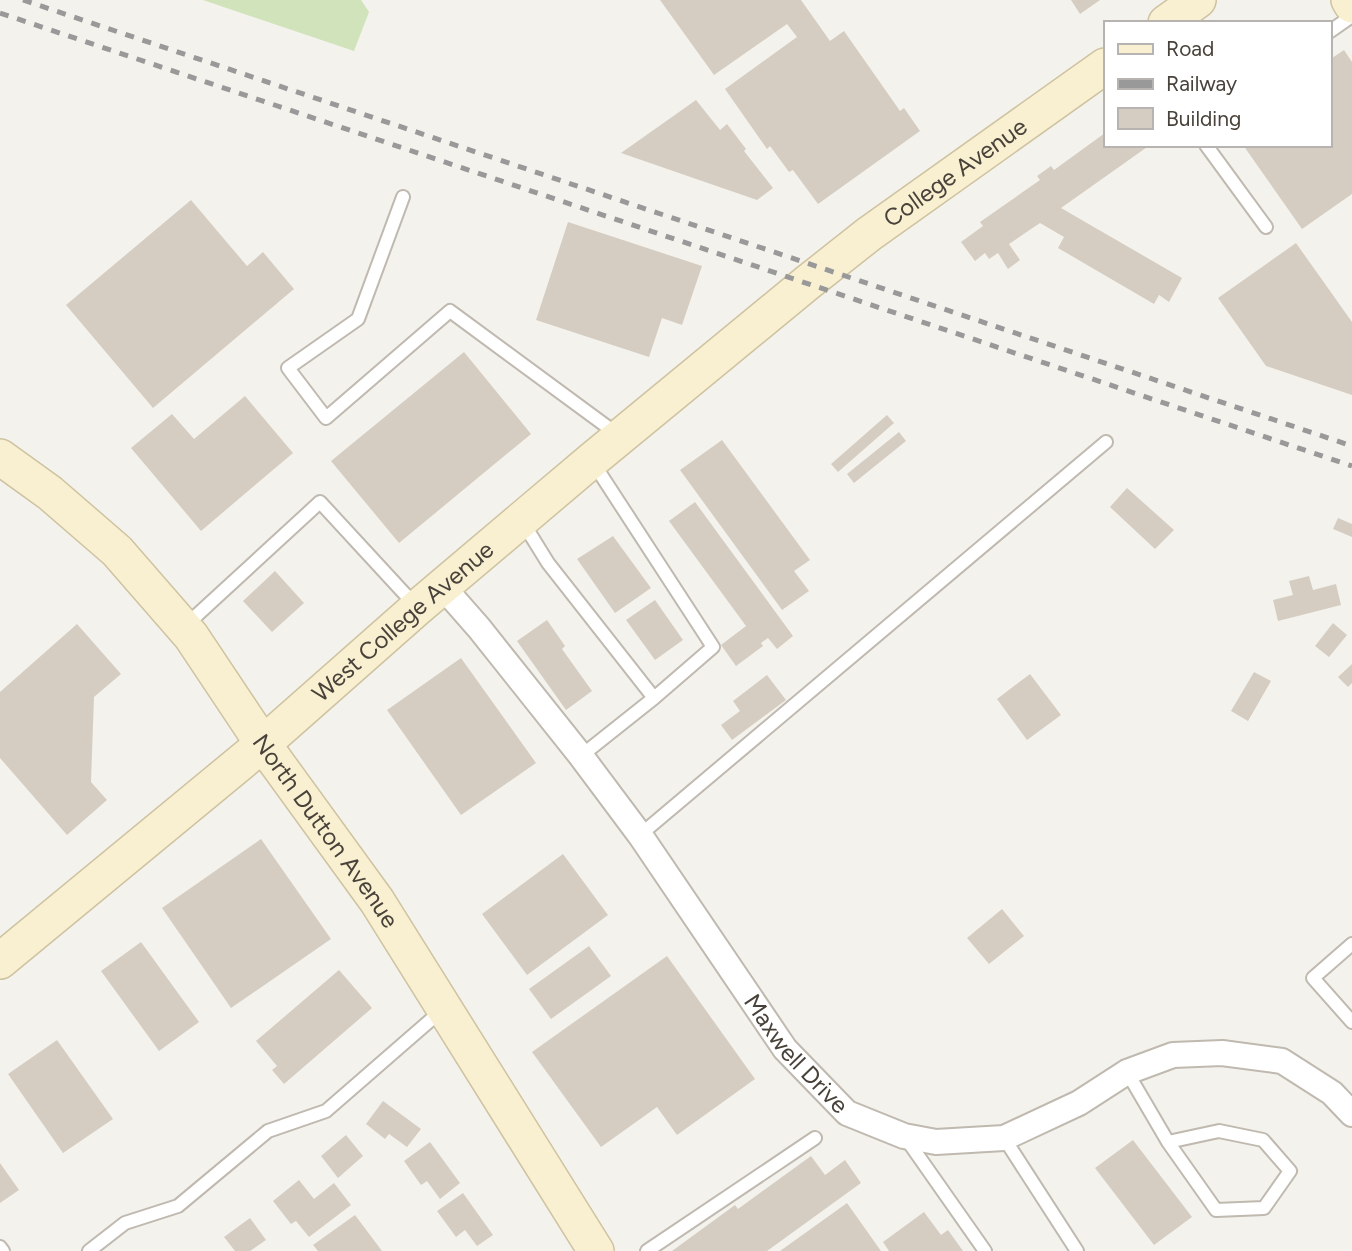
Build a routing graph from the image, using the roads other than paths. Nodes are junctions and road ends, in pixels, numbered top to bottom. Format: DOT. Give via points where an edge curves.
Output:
graph roads {
  1 [pos="1198,0"];
  2 [pos="1349,0"];
  3 [pos="1352,5"];
  4 [pos="1352,16"];
  5 [pos="1169,21"];
  6 [pos="1331,31"];
  7 [pos="1104,67"];
  8 [pos="1207,147"];
  9 [pos="402,197"];
  10 [pos="1266,227"];
  11 [pos="807,283"];
  12 [pos="620,436"];
  13 [pos="1106,442"];
  14 [pos="0,457"];
  15 [pos="592,460"];
  16 [pos="522,520"];
  17 [pos="430,598"];
  18 [pos="184,628"];
  19 [pos="654,698"];
  20 [pos="263,744"];
  21 [pos="581,756"];
  22 [pos="640,835"];
  23 [pos="1352,944"];
  24 [pos="0,961"];
  25 [pos="444,1009"];
  26 [pos="1352,1022"];
  27 [pos="1127,1072"];
  28 [pos="1352,1114"];
  29 [pos="904,1136"];
  30 [pos="815,1138"];
  31 [pos="1004,1138"];
  32 [pos="1168,1142"];
  33 [pos="0,1247"];
  34 [pos="588,1248"];
  35 [pos="3,1251"];
  36 [pos="89,1251"];
  37 [pos="647,1251"];
  38 [pos="985,1251"];
  39 [pos="1077,1251"];
  1 -- 5 [label="main road"];
  2 -- 3 [label="main road"];
  4 -- 6 [label="lane"];
  7 -- 11 [label="main road, College Avenue"];
  8 -- 10 [label="lane"];
  9 -- 12 [label="lane" via="358,319 288,368 326,418 450,311"];
  11 -- 12 [label="main road, West College Avenue"];
  12 -- 15 [label="main road, West College Avenue"];
  13 -- 22 [label="lane"];
  14 -- 18 [label="main road, North Dutton Avenue" via="51,493 117,551"];
  15 -- 16 [label="main road, West College Avenue"];
  15 -- 19 [label="lane" via="713,647"];
  16 -- 17 [label="main road, West College Avenue"];
  16 -- 19 [label="lane" via="548,563"];
  17 -- 18 [label="lane" via="320,502"];
  17 -- 20 [label="main road, West College Avenue"];
  17 -- 21 [label="street, Maxwell Drive" via="479,628"];
  18 -- 20 [label="main road, North Dutton Avenue"];
  19 -- 21 [label="lane"];
  20 -- 24 [label="main road, West College Avenue"];
  20 -- 25 [label="main road, North Dutton Avenue" via="377,901"];
  21 -- 22 [label="street, Maxwell Drive"];
  22 -- 29 [label="street, Maxwell Drive" via="785,1049 847,1114"];
  23 -- 26 [label="lane" via="1313,978"];
  25 -- 34 [label="main road, North Dutton Avenue"];
  25 -- 36 [label="lane" via="327,1111 268,1131 178,1206 125,1223"];
  27 -- 28 [label="street, Maxwell Drive" via="1173,1055 1222,1053 1282,1061 1332,1093"];
  27 -- 31 [label="street, Maxwell Drive" via="1079,1103"];
  27 -- 32 [label="lane"];
  29 -- 31 [label="street, Maxwell Drive" via="936,1142"];
  29 -- 38 [label="lane"];
  30 -- 37 [label="lane"];
  31 -- 39 [label="lane"];
  32 -- 32 [label="lane" via="1216,1210 1264,1208 1290,1171 1263,1140 1219,1131"];
  33 -- 35 [label="lane"];
}
